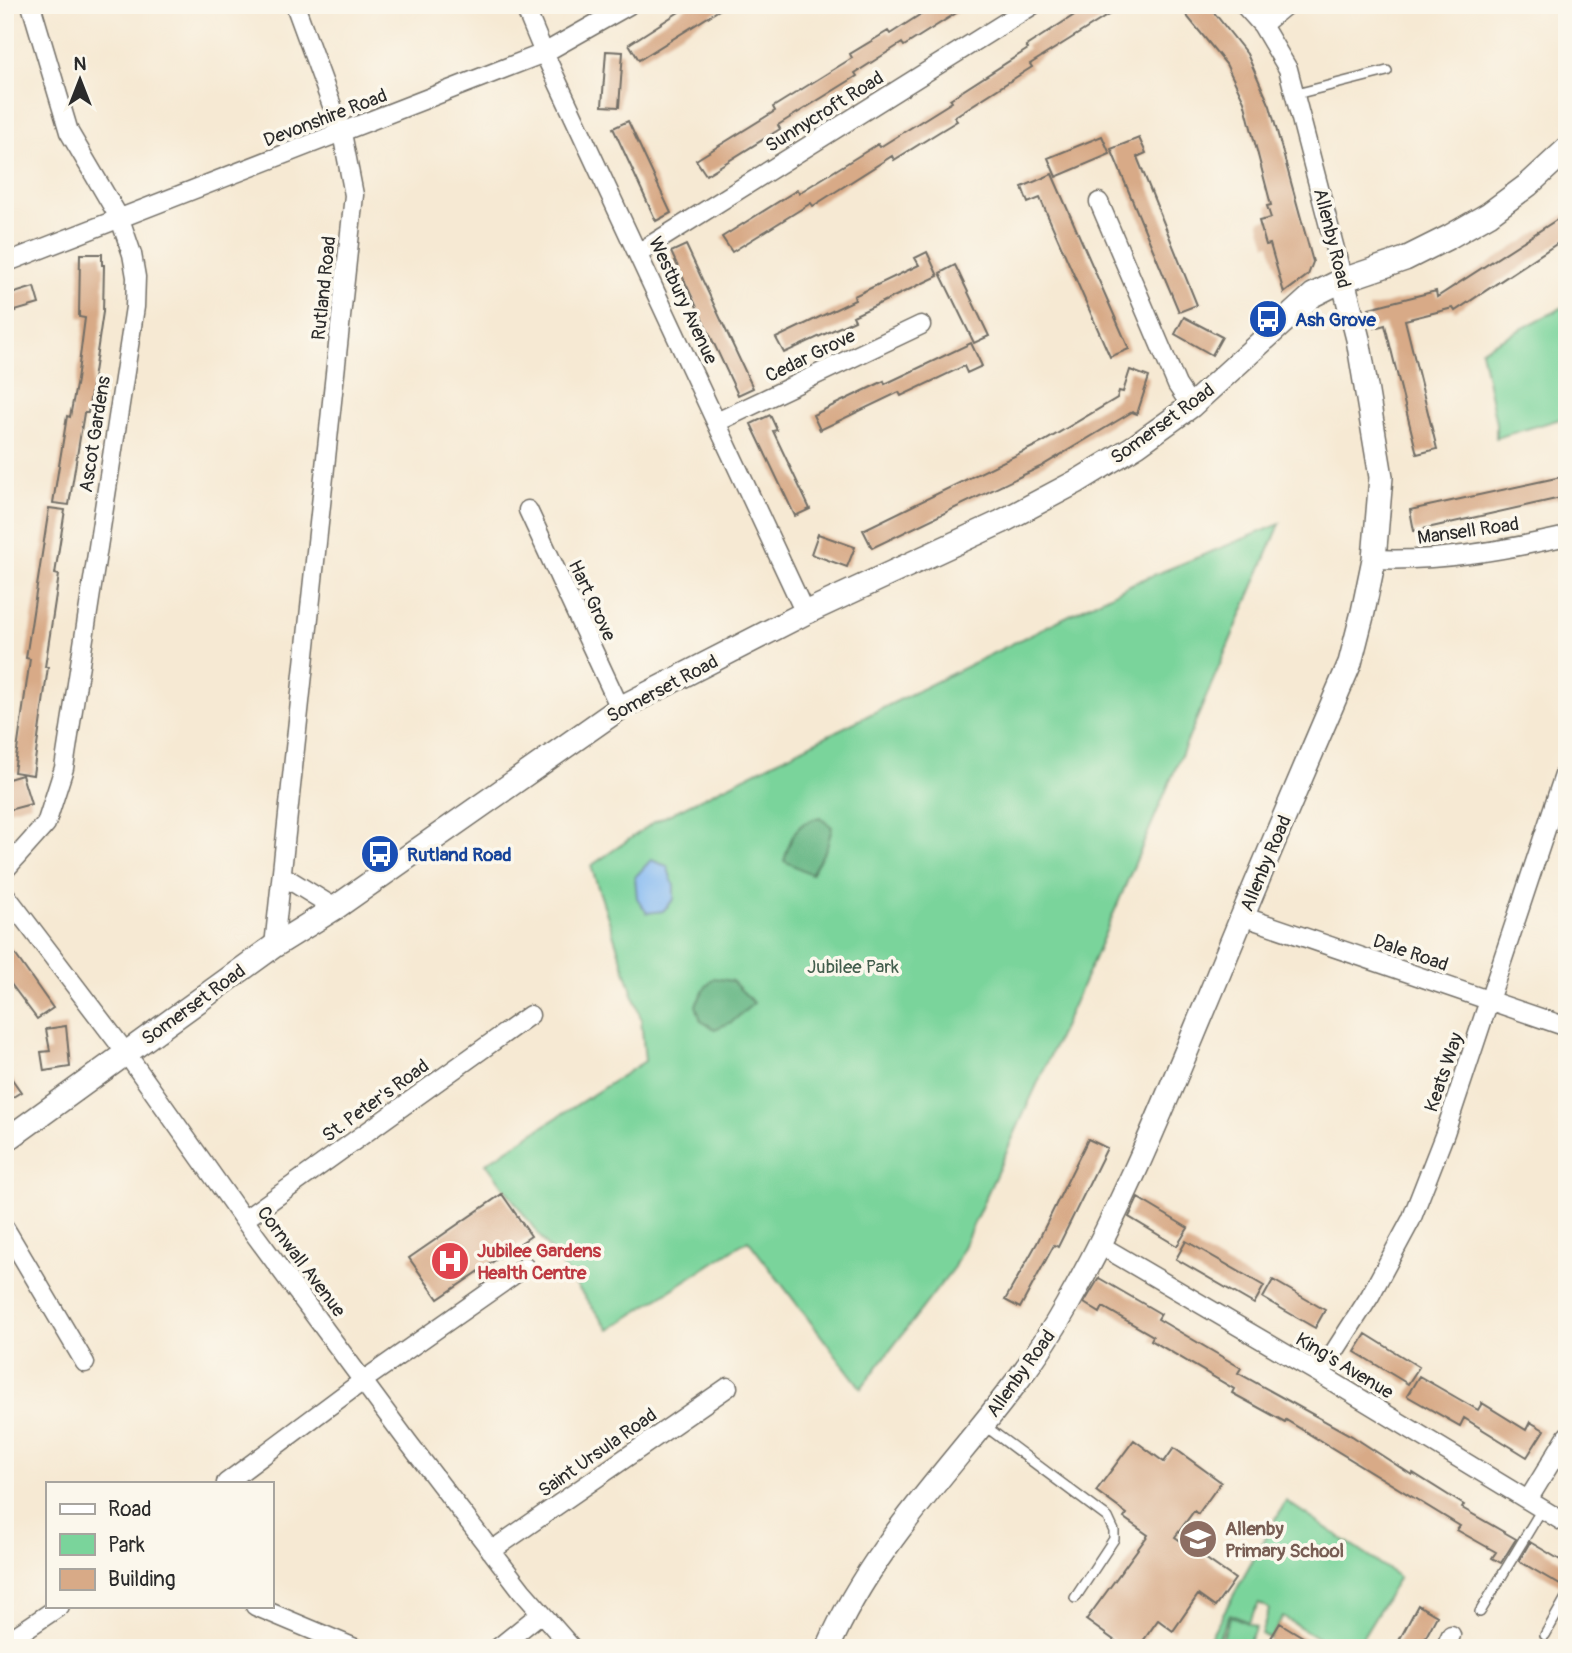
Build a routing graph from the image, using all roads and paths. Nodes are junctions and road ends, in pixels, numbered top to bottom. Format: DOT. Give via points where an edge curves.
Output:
graph roads {
  1 [pos="31,5"];
  2 [pos="295,5"];
  3 [pos="524,5"];
  4 [pos="629,5"];
  5 [pos="1033,5"];
  6 [pos="1244,5"];
  7 [pos="1286,5"];
  8 [pos="1262,25"];
  9 [pos="544,53"];
  10 [pos="1387,71"];
  11 [pos="1296,94"];
  12 [pos="342,133"];
  13 [pos="1567,149"];
  14 [pos="1099,202"];
  15 [pos="120,219"];
  16 [pos="638,253"];
  17 [pos="5,263"];
  18 [pos="1343,280"];
  19 [pos="921,325"];
  20 [pos="1191,406"];
  21 [pos="717,422"];
  22 [pos="528,510"];
  23 [pos="1567,536"];
  24 [pos="1374,559"];
  25 [pos="805,613"];
  26 [pos="620,708"];
  27 [pos="1567,766"];
  28 [pos="5,870"];
  29 [pos="283,876"];
  30 [pos="5,894"];
  31 [pos="335,908"];
  32 [pos="1242,916"];
  33 [pos="274,946"];
  34 [pos="1489,1001"];
  35 [pos="530,1015"];
  36 [pos="1567,1027"];
  37 [pos="126,1053"];
  38 [pos="5,1141"];
  39 [pos="244,1220"];
  40 [pos="5,1228"];
  41 [pos="1100,1245"];
  42 [pos="525,1267"];
  43 [pos="85,1363"];
  44 [pos="1320,1374"];
  45 [pos="364,1380"];
  46 [pos="728,1387"];
  47 [pos="983,1425"];
  48 [pos="1567,1436"];
  49 [pos="227,1482"];
  50 [pos="1535,1504"];
  51 [pos="1567,1524"];
  52 [pos="491,1551"];
  53 [pos="1567,1596"];
  54 [pos="1075,1598"];
  55 [pos="57,1608"];
  56 [pos="260,1608"];
  57 [pos="1480,1612"];
  58 [pos="540,1614"];
  59 [pos="1545,1635"];
  60 [pos="5,1643"];
  61 [pos="355,1648"];
  62 [pos="498,1648"];
  63 [pos="572,1648"];
  64 [pos="828,1648"];
  1 -- 15 [label="street, Ascot Gardens" via="69,132"];
  2 -- 12 [label="street, Rutland Road"];
  3 -- 9 [label="street, Westbury Avenue"];
  4 -- 9 [label="street, Devonshire Road"];
  5 -- 16 [label="street, Sunnycroft Road"];
  6 -- 8 [label="street, Allenby Road"];
  7 -- 8 [label="street"];
  8 -- 11 [label="street, Allenby Road" via="1288,69"];
  9 -- 12 [label="street, Devonshire Road"];
  9 -- 16 [label="street, Westbury Avenue"];
  10 -- 11 [label="lane"];
  11 -- 18 [label="street, Allenby Road"];
  12 -- 15 [label="street, Devonshire Road"];
  12 -- 29 [label="street, Rutland Road" via="354,195"];
  13 -- 18 [label="street, Somerset Road" via="1528,185 1469,226 1405,259"];
  14 -- 20 [label="street" via="1177,385"];
  15 -- 17 [label="street, Devonshire Road"];
  15 -- 28 [label="street, Ascot Gardens" via="136,277 135,307 64,768 46,824"];
  16 -- 21 [label="street, Westbury Avenue"];
  18 -- 20 [label="street, Somerset Road" via="1313,296"];
  18 -- 24 [label="street, Allenby Road" via="1359,339 1381,477"];
  19 -- 21 [label="street, Cedar Grove"];
  20 -- 25 [label="street, Somerset Road" via="1078,481"];
  21 -- 25 [label="street, Westbury Avenue"];
  22 -- 26 [label="street, Hart Grove"];
  23 -- 24 [label="street, Mansell Road" via="1478,552"];
  24 -- 32 [label="street, Allenby Road" via="1350,663"];
  25 -- 26 [label="street, Somerset Road"];
  26 -- 31 [label="street, Somerset Road"];
  27 -- 34 [label="street, Keats Way"];
  29 -- 31 [label="street"];
  29 -- 33 [label="street, Rutland Road"];
  30 -- 37 [label="street, Cornwall Avenue"];
  31 -- 33 [label="street, Somerset Road"];
  32 -- 34 [label="street, Dale Road"];
  32 -- 41 [label="street, Allenby Road" via="1143,1155"];
  33 -- 37 [label="street, Somerset Road"];
  34 -- 36 [label="street, Dale Road"];
  34 -- 44 [label="street, Keats Way" via="1410,1220 1370,1296"];
  35 -- 39 [label="street, St. Peter's Road"];
  37 -- 38 [label="street, Somerset Road"];
  37 -- 39 [label="street, Cornwall Avenue"];
  39 -- 45 [label="street, Cornwall Avenue"];
  40 -- 43 [label="street"];
  41 -- 44 [label="street, King's Avenue"];
  41 -- 47 [label="street, Allenby Road" via="1039,1350"];
  42 -- 45 [label="street"];
  44 -- 50 [label="street, King's Avenue"];
  45 -- 49 [label="street"];
  45 -- 52 [label="street, Cornwall Avenue"];
  46 -- 52 [label="street, Saint Ursula Road"];
  47 -- 54 [label="lane" via="1108,1518 1114,1539"];
  47 -- 64 [label="street, Allenby Road" via="915,1505"];
  48 -- 50 [label="street"];
  50 -- 51 [label="street, King's Avenue"];
  50 -- 57 [label="lane"];
  52 -- 58 [label="street, Cornwall Avenue"];
  53 -- 59 [label="lane"];
  55 -- 60 [label="street"];
  56 -- 61 [label="street"];
  58 -- 62 [label="street"];
  58 -- 63 [label="street, Cornwall Avenue"];
}
